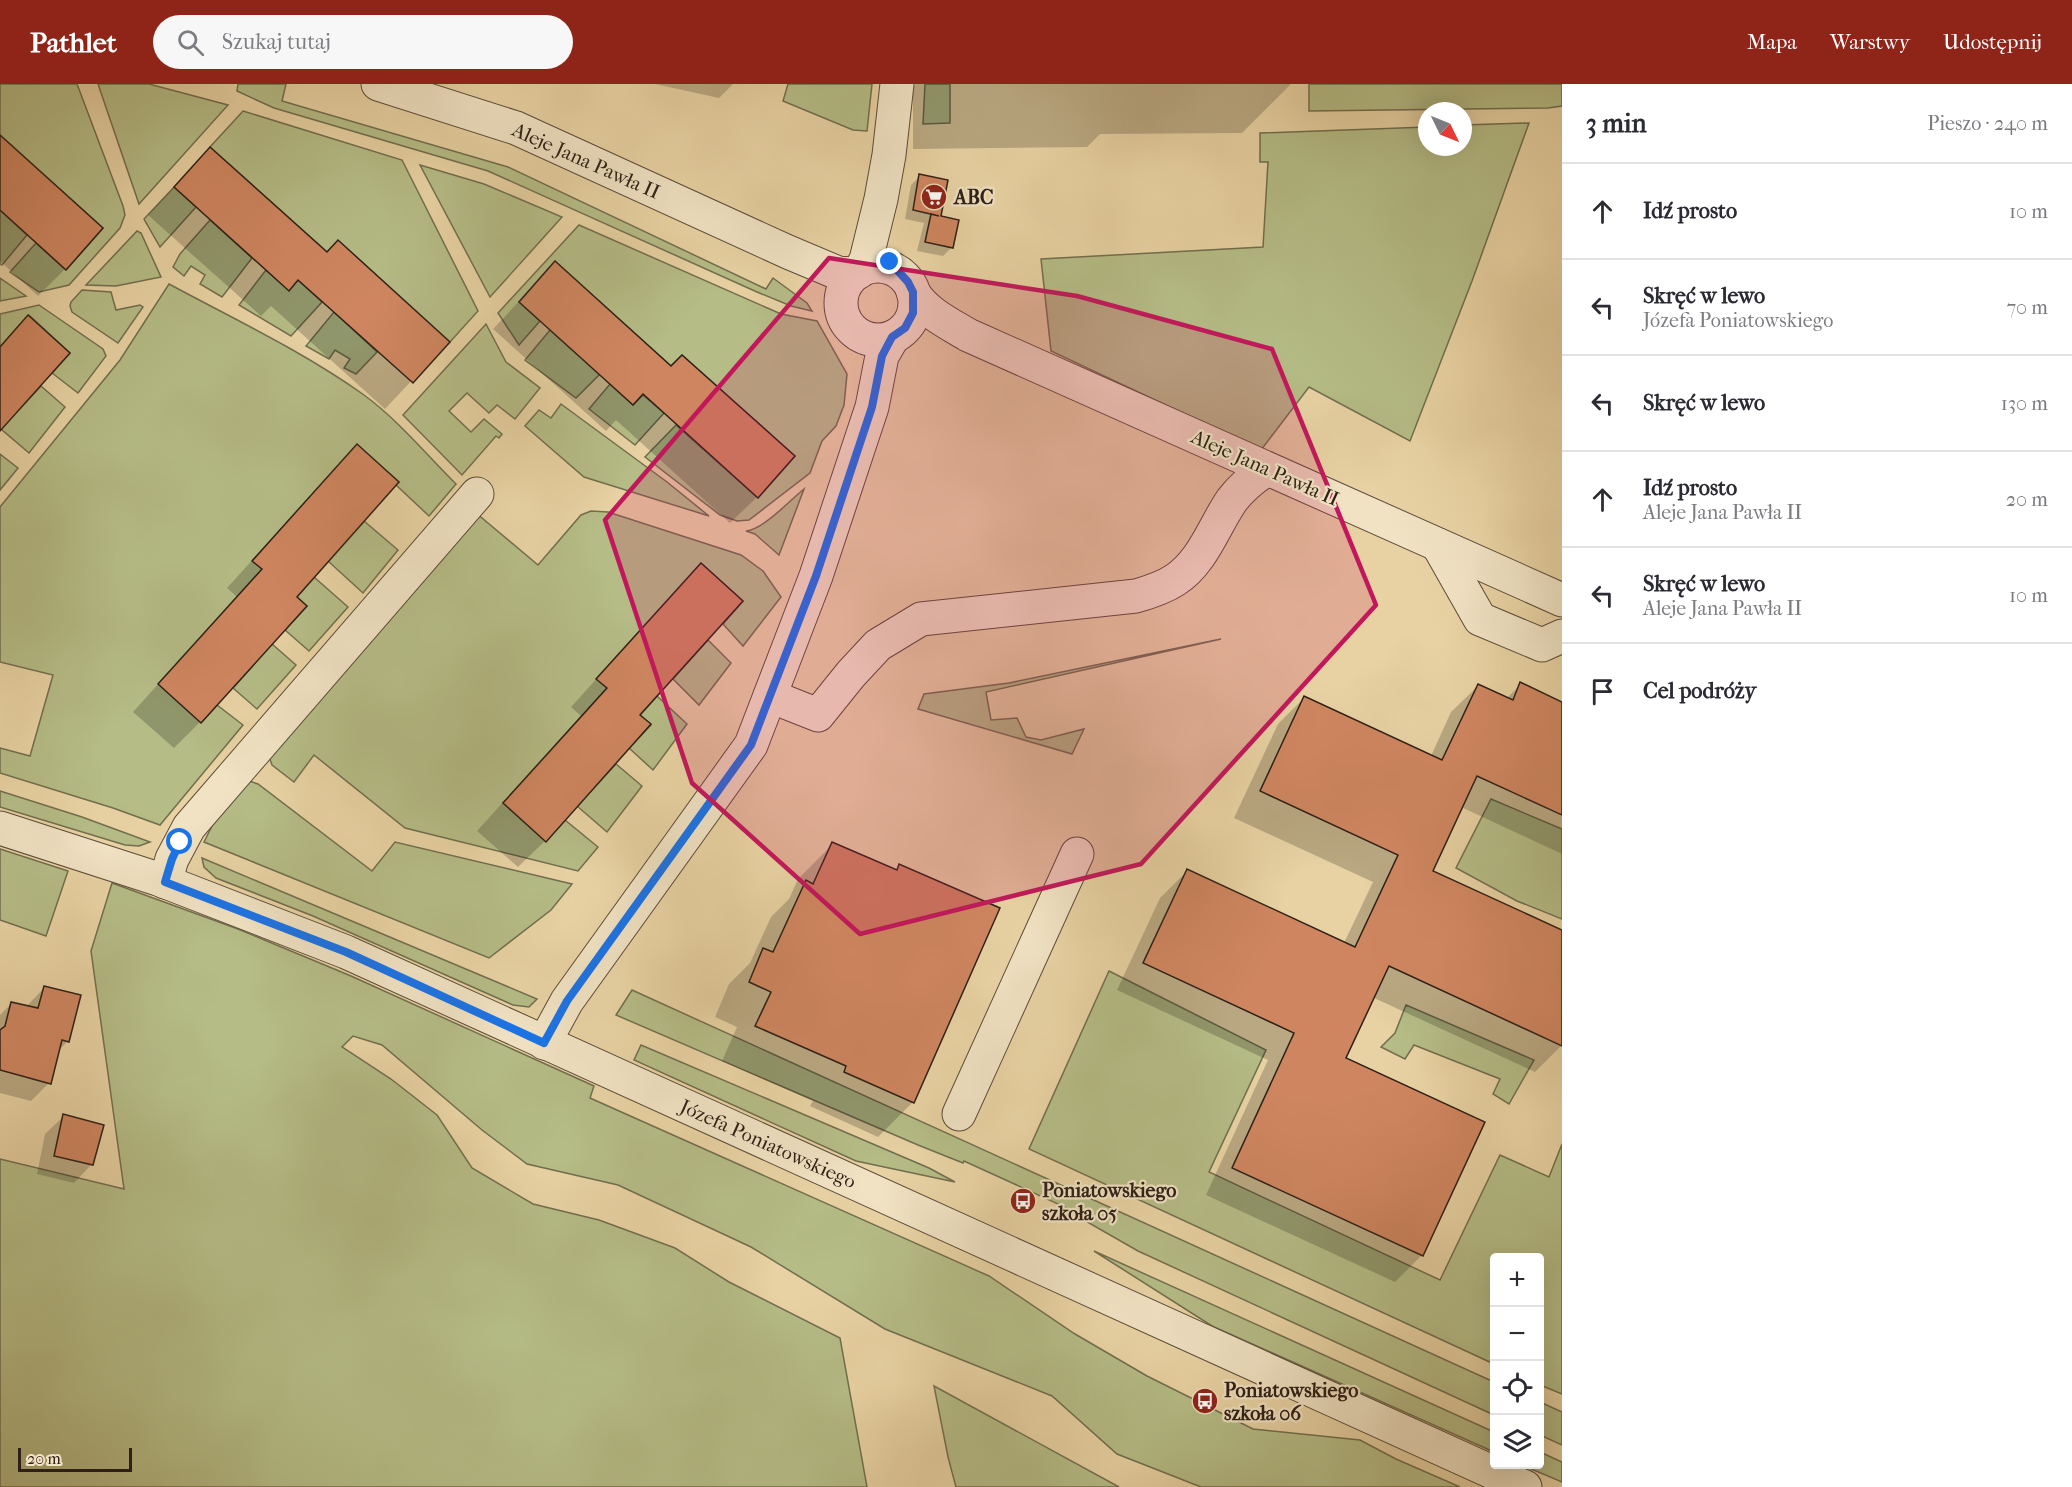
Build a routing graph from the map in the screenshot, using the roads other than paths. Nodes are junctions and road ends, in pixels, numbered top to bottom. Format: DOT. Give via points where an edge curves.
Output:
graph roads {
  1 [pos="378,84"];
  2 [pos="897,84"];
  3 [pos="881,199"];
  4 [pos="788,252"];
  5 [pos="860,272"];
  6 [pos="906,282"];
  7 [pos="846,319"];
  8 [pos="899,333"];
  9 [pos="968,335"];
  10 [pos="873,402"];
  11 [pos="1267,469"];
  12 [pos="477,494"];
  13 [pos="1438,545"];
  14 [pos="1562,600"];
  15 [pos="1562,636"];
  16 [pos="770,696"];
  17 [pos="0,828"];
  18 [pos="1077,854"];
  19 [pos="165,882"];
  20 [pos="544,1043"];
  21 [pos="959,1114"];
  22 [pos="1525,1487"];
  1 -- 4 [label="street, Aleje Jana Pawła II" via="516,128"];
  2 -- 3 [label="street, Aleje Jana Pawła II"];
  3 -- 5 [label="street, Aleje Jana Pawła II"];
  3 -- 6 [label="street, Aleje Jana Pawła II" via="883,252"];
  4 -- 5 [label="street, Aleje Jana Pawła II" via="838,273"];
  4 -- 7 [label="street, Aleje Jana Pawła II" via="822,281"];
  5 -- 6 [label="street, Aleje Jana Pawła II" via="876,266 888,268"];
  5 -- 7 [label="street, Aleje Jana Pawła II" via="853,276 841,296"];
  6 -- 8 [label="street" via="913,313"];
  6 -- 9 [label="street, Aleje Jana Pawła II" via="927,309"];
  7 -- 8 [label="street, Aleje Jana Pawła II" via="871,340"];
  7 -- 10 [label="street, Aleje Jana Pawła II" via="868,358"];
  8 -- 9 [label="street, Aleje Jana Pawła II" via="916,324"];
  8 -- 10 [label="street" via="882,356"];
  9 -- 11 [label="street, Aleje Jana Pawła II"];
  10 -- 16 [label="street" via="813,584"];
  11 -- 13 [label="street, Aleje Jana Pawła II"];
  11 -- 16 [label="street" via="1250,480 1233,500 1195,560 1177,579 1157,590 1137,596 921,619 878,645 818,715"];
  12 -- 19 [label="street" via="189,827"];
  13 -- 14 [label="street, Aleje Jana Pawła II"];
  13 -- 15 [label="street" via="1480,619 1542,645"];
  16 -- 20 [label="street" via="751,745 567,1001"];
  17 -- 19 [label="street, Józefa Poniatowskiego"];
  18 -- 21 [label="street"];
  19 -- 20 [label="street, Józefa Poniatowskiego" via="346,952"];
  20 -- 22 [label="street, Józefa Poniatowskiego"];
}
